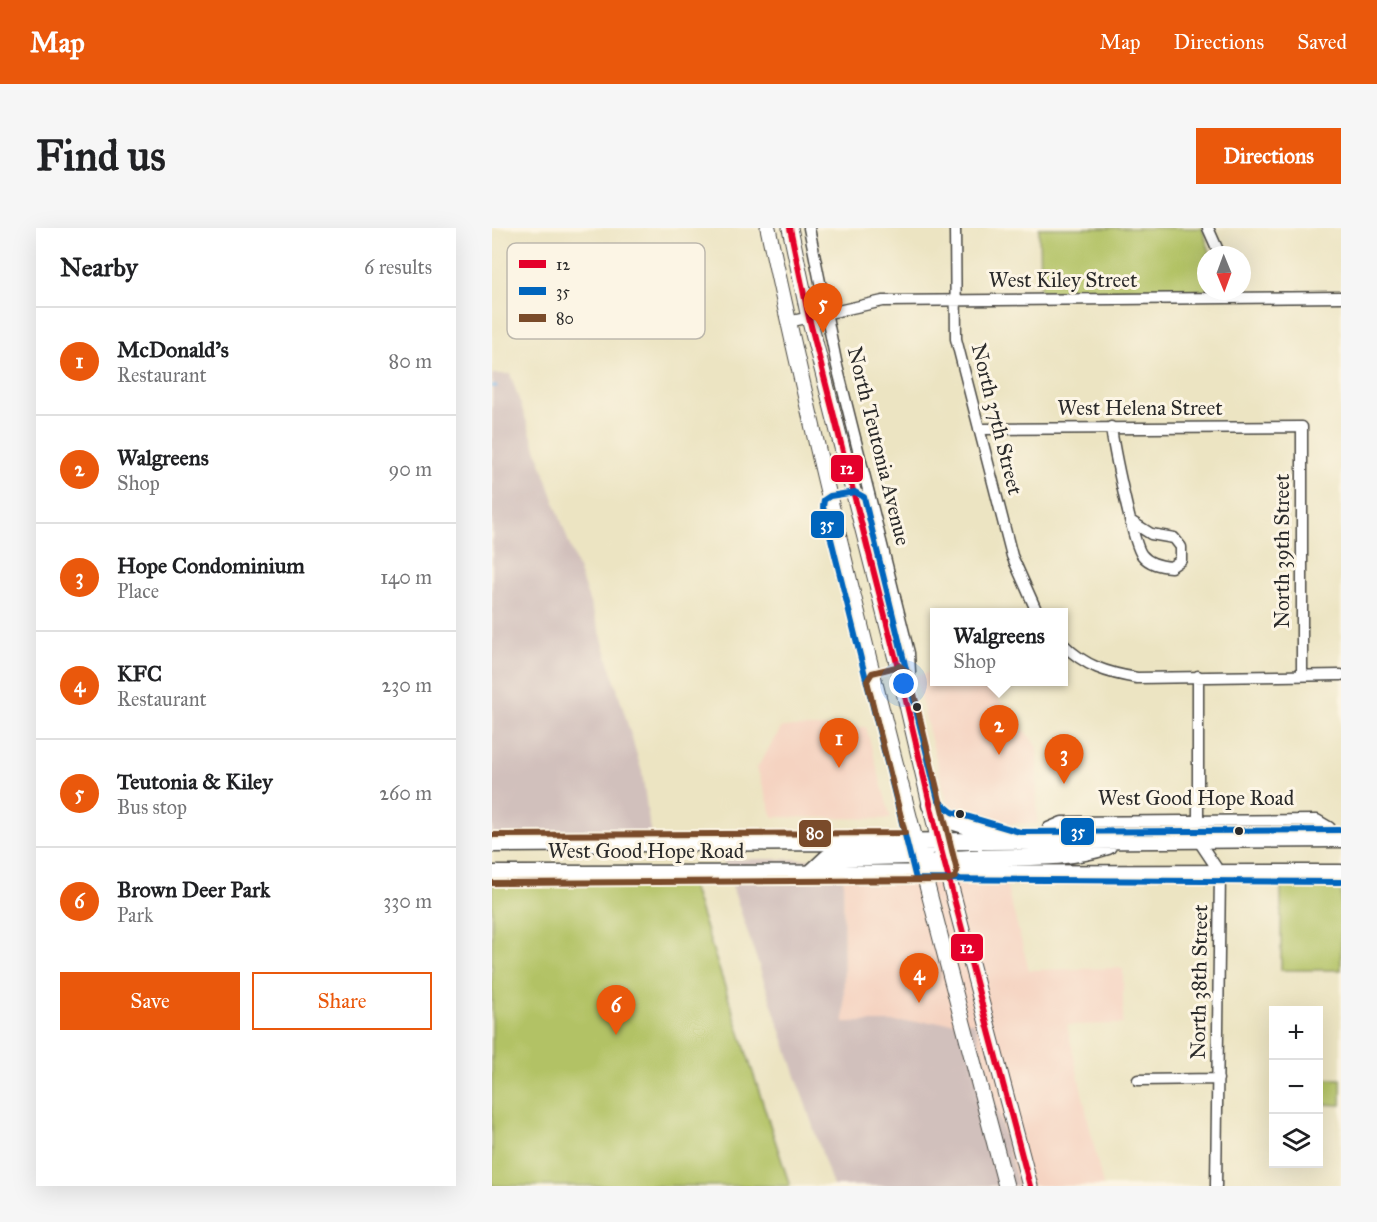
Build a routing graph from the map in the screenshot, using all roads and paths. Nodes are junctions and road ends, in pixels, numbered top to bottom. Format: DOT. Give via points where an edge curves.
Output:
graph roads {
  1 [pos="768,228"];
  2 [pos="790,228"];
  3 [pos="809,228"];
  4 [pos="955,228"];
  5 [pos="1208,228"];
  6 [pos="1216,246"];
  7 [pos="1197,295"];
  8 [pos="1251,295"];
  9 [pos="1341,297"];
  10 [pos="954,300"];
  11 [pos="826,314"];
  12 [pos="809,318"];
  13 [pos="788,322"];
  14 [pos="1111,427"];
  15 [pos="1302,427"];
  16 [pos="978,429"];
  17 [pos="1132,522"];
  18 [pos="1034,608"];
  19 [pos="1068,649"];
  20 [pos="905,674"];
  21 [pos="1302,675"];
  22 [pos="1341,675"];
  23 [pos="1198,676"];
  24 [pos="930,805"];
  25 [pos="1198,820"];
  26 [pos="1340,839"];
  27 [pos="1198,840"];
  28 [pos="1019,841"];
  29 [pos="939,842"];
  30 [pos="492,844"];
  31 [pos="917,848"];
  32 [pos="1046,850"];
  33 [pos="946,866"];
  34 [pos="812,872"];
  35 [pos="922,872"];
  36 [pos="1220,873"];
  37 [pos="1341,873"];
  38 [pos="492,874"];
  39 [pos="1218,1079"];
  40 [pos="1138,1080"];
  41 [pos="1006,1186"];
  42 [pos="1030,1186"];
  43 [pos="1216,1186"];
  1 -- 13 [label="main road"];
  2 -- 12 [label="main road, North Teutonia Avenue"];
  3 -- 11 [label="street, North Teutonia Avenue"];
  4 -- 10 [label="street, North 37th Street"];
  5 -- 6 [label="street"];
  7 -- 10 [label="street, West Kiley Street"];
  8 -- 9 [label="street, West Kiley Street"];
  10 -- 11 [label="street, West Kiley Street" via="883,301"];
  10 -- 16 [label="street, North 37th Street" via="956,339"];
  11 -- 12 [label="street, West Kiley Street"];
  11 -- 20 [label="street, North Teutonia Avenue" via="909,654"];
  12 -- 13 [label="street, West Kiley Street"];
  12 -- 20 [label="main road, North Teutonia Avenue"];
  13 -- 31 [label="main road"];
  14 -- 15 [label="street, West Helena Street"];
  14 -- 16 [label="street, West Helena Street"];
  14 -- 17 [label="street"];
  15 -- 21 [label="street, North 39th Street"];
  16 -- 18 [label="street, North 37th Street" via="1012,556"];
  17 -- 17 [label="street" via="1141,554 1156,565 1171,567 1181,560 1181,547 1174,538 1151,534"];
  19 -- 23 [label="street" via="1078,659 1105,672 1137,678"];
  20 -- 24 [label="main road, North Teutonia Avenue"];
  21 -- 22 [label="street"];
  21 -- 23 [label="street"];
  23 -- 25 [label="street"];
  24 -- 28 [label="main road" via="948,820"];
  24 -- 29 [label="main road, North Teutonia Avenue"];
  25 -- 26 [label="street, West Good Hope Road" via="1317,820 1329,826"];
  25 -- 27 [label="street"];
  25 -- 32 [label="street, West Good Hope Road" via="1062,822"];
  26 -- 27 [label="main road, West Good Hope Road"];
  27 -- 32 [label="main road, West Good Hope Road" via="1126,840 1092,852"];
  27 -- 36 [label="street"];
  28 -- 29 [label="main road, West Good Hope Road"];
  28 -- 32 [label="main road, West Good Hope Road"];
  29 -- 31 [label="main road"];
  29 -- 33 [label="main road, North Teutonia Avenue"];
  30 -- 31 [label="main road, West Good Hope Road"];
  31 -- 34 [label="main road" via="902,857 827,858"];
  31 -- 35 [label="main road"];
  32 -- 33 [label="main road"];
  32 -- 36 [label="main road, West Good Hope Road"];
  33 -- 35 [label="main road" via="932,863"];
  33 -- 42 [label="main road, North Teutonia Avenue"];
  34 -- 35 [label="main road, West Good Hope Road"];
  34 -- 38 [label="main road, West Good Hope Road"];
  35 -- 41 [label="main road"];
  36 -- 37 [label="main road, West Good Hope Road"];
  36 -- 39 [label="street, North 38th Street"];
  39 -- 40 [label="street"];
  39 -- 43 [label="street, North 38th Street"];
}
